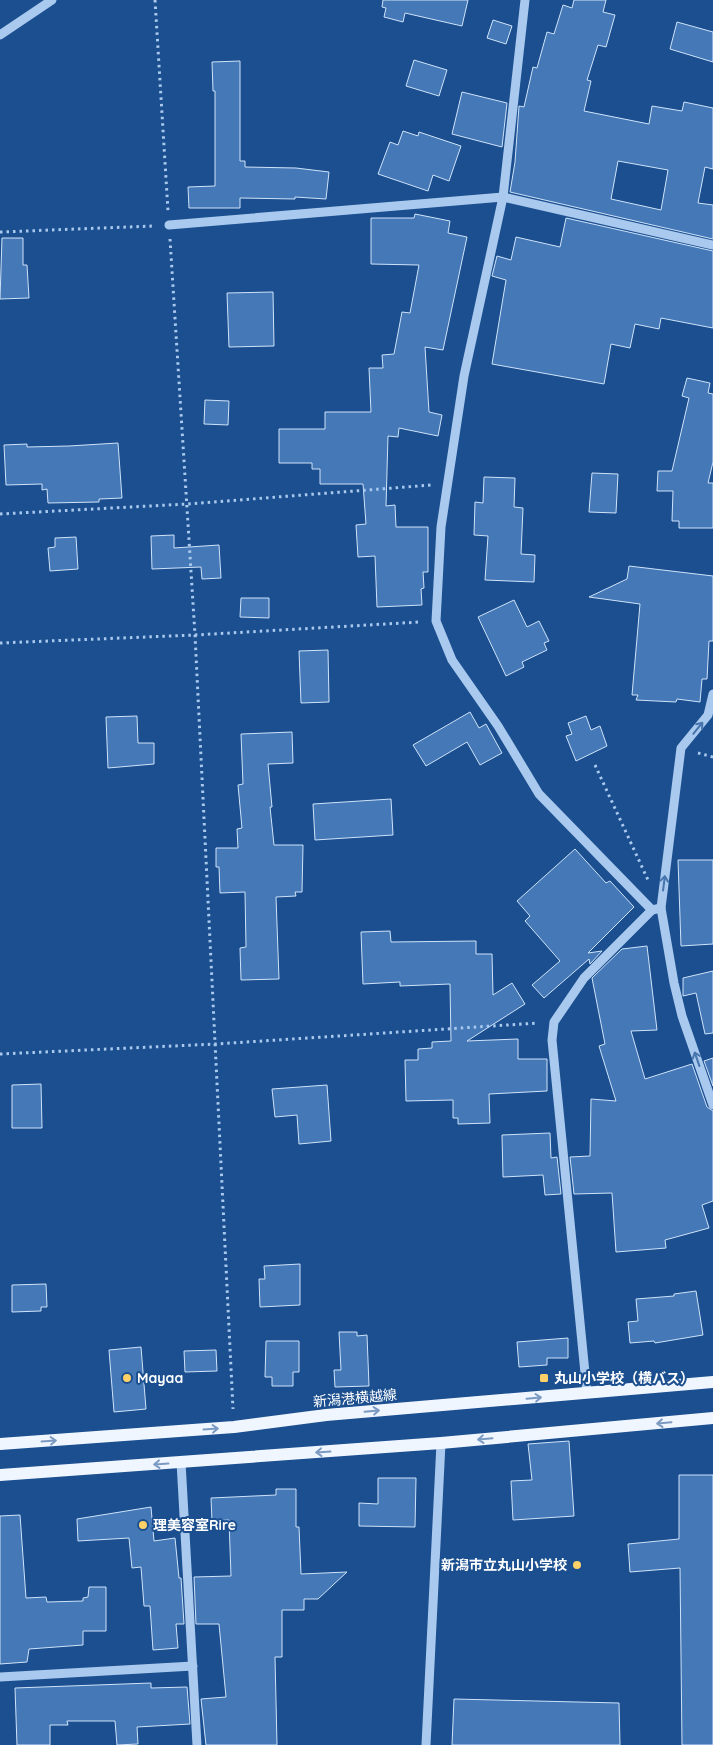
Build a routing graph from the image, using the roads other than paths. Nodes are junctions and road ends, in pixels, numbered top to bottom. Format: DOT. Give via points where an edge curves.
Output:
graph roads {
  1 [pos="52,0"];
  2 [pos="525,0"];
  3 [pos="0,35"];
  4 [pos="503,197"];
  5 [pos="169,225"];
  6 [pos="713,245"];
  7 [pos="713,694"];
  8 [pos="656,909"];
  9 [pos="713,1104"];
  10 [pos="713,1382"];
  11 [pos="587,1393"];
  12 [pos="713,1418"];
  13 [pos="441,1443"];
  14 [pos="0,1444"];
  15 [pos="181,1462"];
  16 [pos="0,1475"];
  17 [pos="193,1666"];
  18 [pos="0,1677"];
  19 [pos="197,1745"];
  20 [pos="426,1745"];
  1 -- 3 [label="street"];
  2 -- 4 [label="street"];
  4 -- 5 [label="street"];
  4 -- 6 [label="street"];
  4 -- 8 [label="street" via="464,376 441,527 436,621 452,660 540,794"];
  8 -- 7 [label="street, one-way" via="681,748 708,715"];
  9 -- 8 [label="street, one-way" via="682,1016"];
  8 -- 11 [label="street" via="584,978 554,1022 552,1040"];
  10 -- 11 [label="main road, 新潟港横越線"];
  14 -- 11 [label="main road, 新潟港横越線, one-way" via="234,1427 326,1415"];
  12 -- 13 [label="main road, one-way"];
  13 -- 15 [label="main road, one-way"];
  13 -- 20 [label="street"];
  15 -- 16 [label="main road, one-way"];
  15 -- 17 [label="street"];
  17 -- 18 [label="street"];
  17 -- 19 [label="street"];
}
